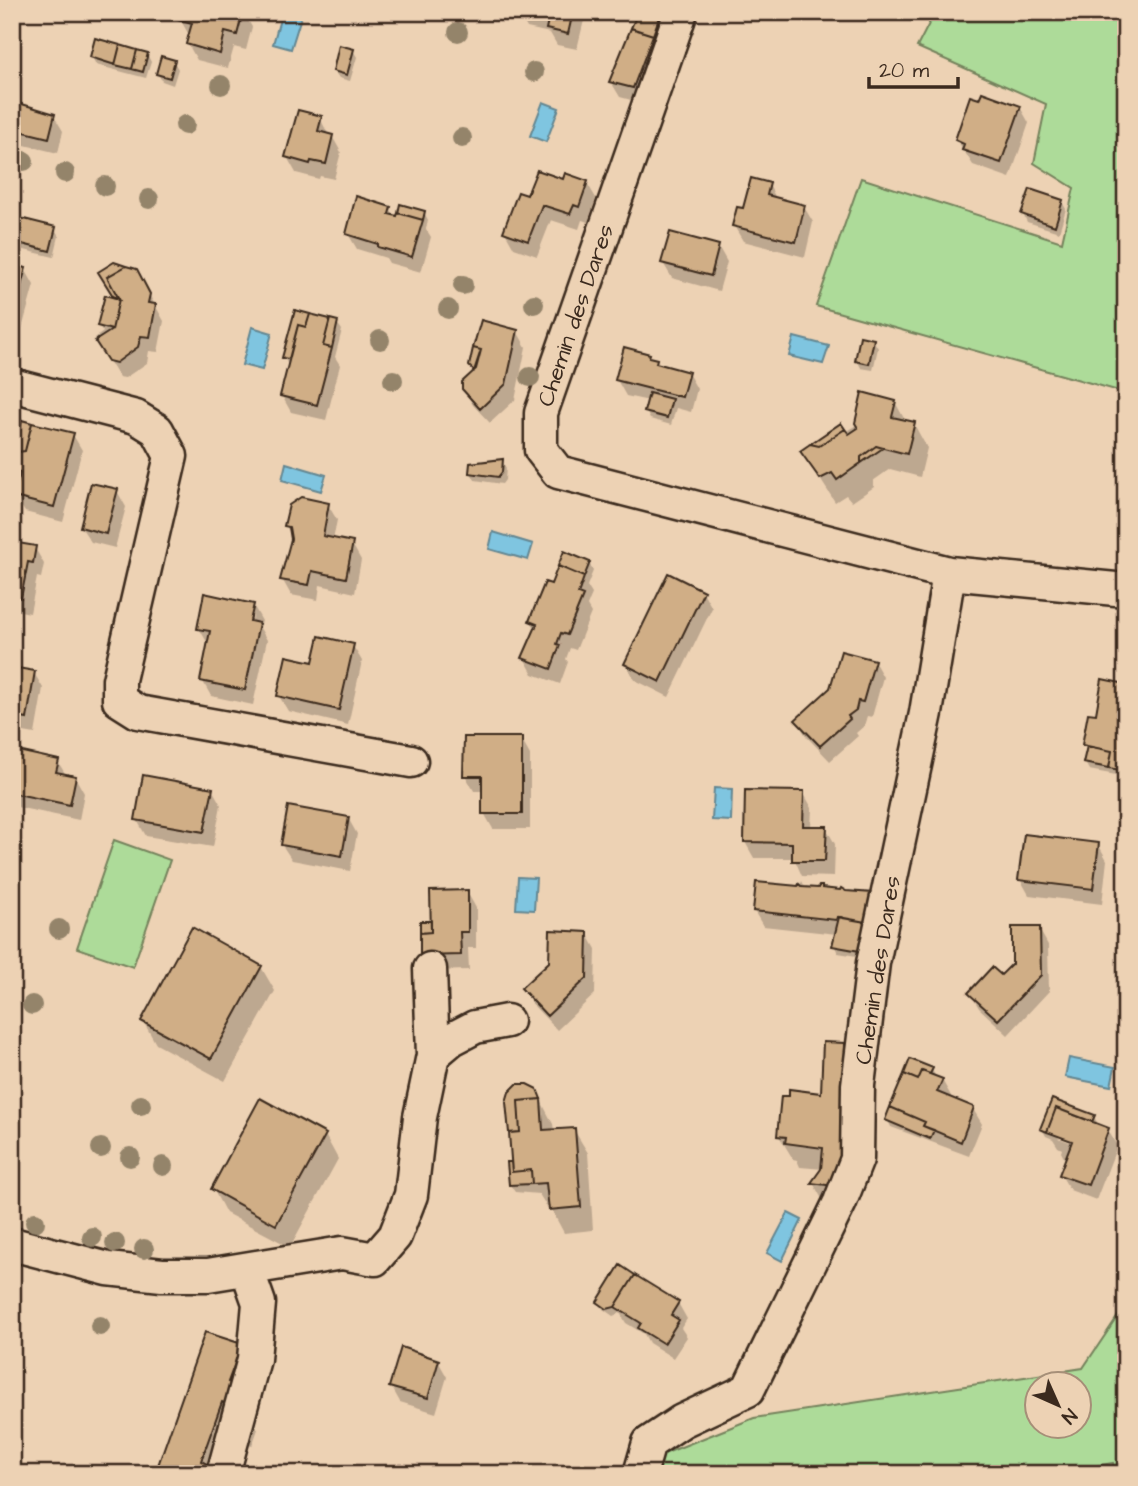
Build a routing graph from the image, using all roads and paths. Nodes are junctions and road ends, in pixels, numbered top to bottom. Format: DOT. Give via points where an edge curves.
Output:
graph roads {
  1 [pos="681,12"];
  2 [pos="12,385"];
  3 [pos="949,573"];
  4 [pos="1126,590"];
  5 [pos="411,761"];
  6 [pos="430,969"];
  7 [pos="507,1021"];
  8 [pos="433,1055"];
  9 [pos="12,1244"];
  10 [pos="247,1269"];
  11 [pos="223,1474"];
  12 [pos="640,1474"];
  1 -- 3 [label="street, Chemin des Dares" via="541,413 541,450 558,472"];
  2 -- 5 [label="street" via="136,417 157,430 170,450 120,680 120,699 138,712"];
  3 -- 4 [label="street, Chemin des Dares"];
  3 -- 12 [label="street, Chemin des Dares" via="926,713 873,963 858,1086 857,1159 748,1390 682,1420 649,1443"];
  6 -- 8 [label="street"];
  7 -- 8 [label="street" via="475,1027"];
  8 -- 10 [label="street" via="411,1195 396,1236 374,1259 342,1253"];
  9 -- 10 [label="street" via="108,1269 162,1275"];
  10 -- 11 [label="street" via="259,1303 254,1359"];
}
